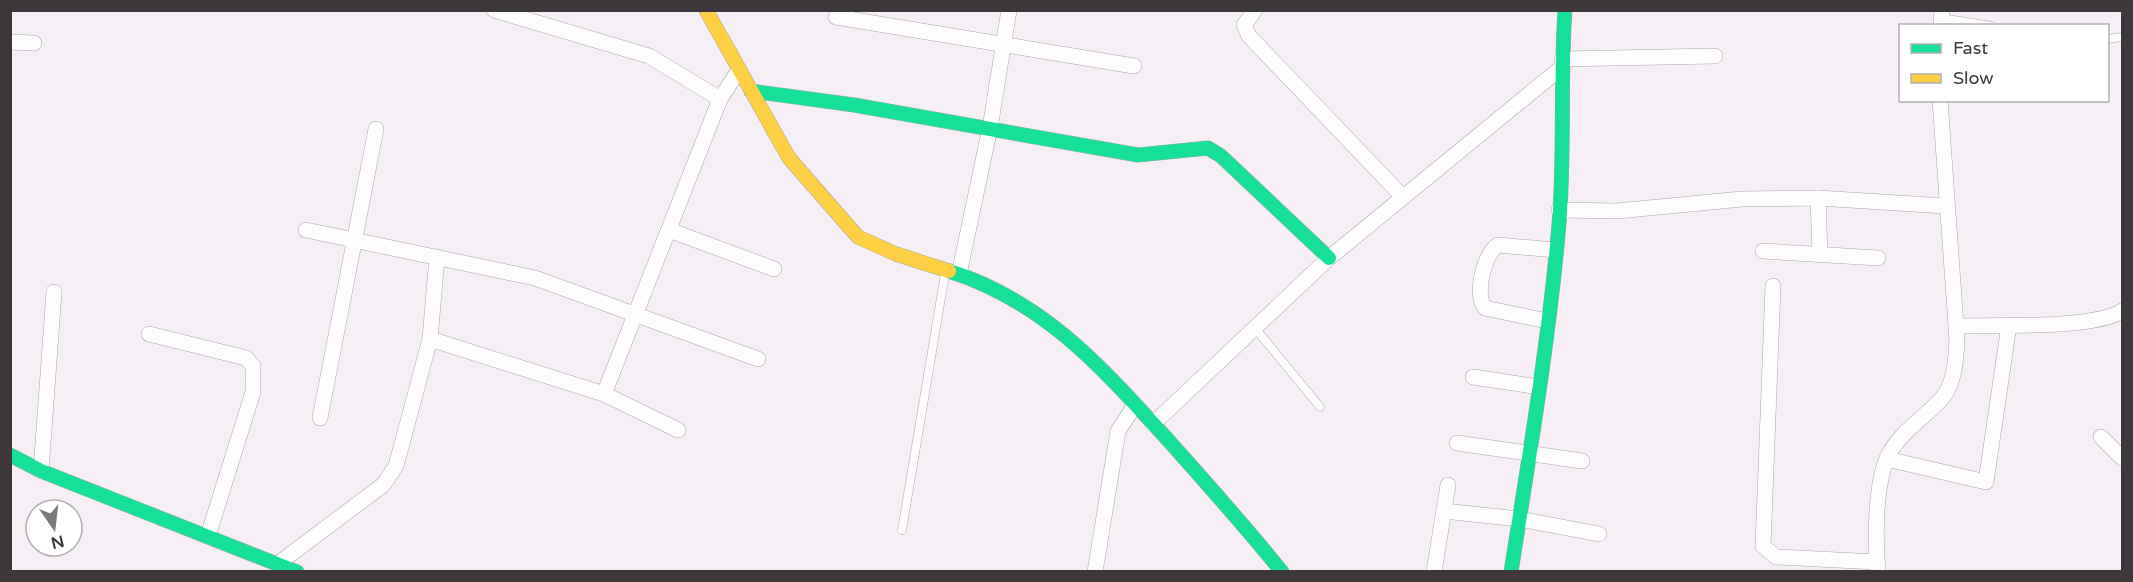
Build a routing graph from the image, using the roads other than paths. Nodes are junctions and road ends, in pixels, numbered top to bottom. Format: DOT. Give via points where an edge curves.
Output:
graph roads {
  1 [pos="494,10"];
  2 [pos="1009,10"];
  3 [pos="1256,10"];
  4 [pos="1565,10"];
  5 [pos="712,14"];
  6 [pos="836,17"];
  7 [pos="1941,18"];
  8 [pos="1979,24"];
  9 [pos="10,42"];
  10 [pos="34,43"];
  11 [pos="1004,44"];
  12 [pos="1714,56"];
  13 [pos="1562,64"];
  14 [pos="1134,66"];
  15 [pos="740,70"];
  16 [pos="751,91"];
  17 [pos="720,99"];
  18 [pos="1940,102"];
  19 [pos="990,128"];
  20 [pos="376,129"];
  21 [pos="1402,196"];
  22 [pos="1818,198"];
  23 [pos="1946,206"];
  24 [pos="1559,210"];
  25 [pos="306,230"];
  26 [pos="669,230"];
  27 [pos="356,240"];
  28 [pos="1556,250"];
  29 [pos="1763,251"];
  30 [pos="1820,254"];
  31 [pos="437,257"];
  32 [pos="1329,258"];
  33 [pos="1878,258"];
  34 [pos="774,269"];
  35 [pos="952,272"];
  36 [pos="1773,286"];
  37 [pos="54,292"];
  38 [pos="2122,311"];
  39 [pos="635,316"];
  40 [pos="1547,321"];
  41 [pos="2009,325"];
  42 [pos="1956,326"];
  43 [pos="1255,328"];
  44 [pos="149,334"];
  45 [pos="430,339"];
  46 [pos="758,358"];
  47 [pos="1473,377"];
  48 [pos="1539,387"];
  49 [pos="604,394"];
  50 [pos="1135,405"];
  51 [pos="1320,407"];
  52 [pos="320,418"];
  53 [pos="1153,424"];
  54 [pos="678,430"];
  55 [pos="2101,437"];
  56 [pos="1457,443"];
  57 [pos="1530,453"];
  58 [pos="10,455"];
  59 [pos="2122,458"];
  60 [pos="1887,459"];
  61 [pos="1582,461"];
  62 [pos="40,471"];
  63 [pos="1448,485"];
  64 [pos="1444,511"];
  65 [pos="1519,519"];
  66 [pos="903,530"];
  67 [pos="1599,534"];
  68 [pos="208,536"];
  69 [pos="279,567"];
  70 [pos="1878,567"];
  71 [pos="297,572"];
  72 [pos="1095,572"];
  73 [pos="1282,572"];
  74 [pos="1434,572"];
  75 [pos="1511,572"];
  1 -- 17 [label="street" via="649,56"];
  2 -- 11 [label="street"];
  3 -- 21 [label="street" via="1244,25 1248,36"];
  4 -- 13 [label="street"];
  5 -- 15 [label="street"];
  6 -- 11 [label="street"];
  7 -- 8 [label="lane"];
  9 -- 10 [label="street"];
  11 -- 14 [label="street"];
  11 -- 19 [label="street"];
  12 -- 13 [label="street"];
  13 -- 21 [label="street"];
  13 -- 24 [label="street"];
  15 -- 16 [label="street"];
  15 -- 17 [label="street"];
  16 -- 19 [label="street"];
  16 -- 35 [label="street" via="789,158 858,237"];
  17 -- 26 [label="street"];
  18 -- 23 [label="street"];
  19 -- 32 [label="street" via="1138,155 1208,148"];
  19 -- 35 [label="street"];
  20 -- 27 [label="street"];
  21 -- 32 [label="street"];
  22 -- 23 [label="street"];
  22 -- 24 [label="street" via="1742,199 1617,211"];
  22 -- 30 [label="street"];
  23 -- 42 [label="street"];
  24 -- 28 [label="street"];
  25 -- 27 [label="street"];
  26 -- 34 [label="street"];
  26 -- 39 [label="street"];
  27 -- 31 [label="street"];
  27 -- 52 [label="street"];
  28 -- 40 [label="street"];
  28 -- 40 [label="street" via="1498,245 1488,254 1481,287 1480,299 1485,308"];
  29 -- 30 [label="street"];
  30 -- 33 [label="street"];
  31 -- 39 [label="street" via="535,278"];
  31 -- 45 [label="street"];
  32 -- 43 [label="street"];
  35 -- 50 [label="street" via="1004,292 1041,315 1094,359"];
  35 -- 66 [label="lane"];
  36 -- 70 [label="street" via="1763,546 1776,557"];
  37 -- 62 [label="street"];
  38 -- 41 [label="street" via="2105,319"];
  39 -- 46 [label="street"];
  39 -- 49 [label="street"];
  40 -- 48 [label="street"];
  41 -- 42 [label="street"];
  41 -- 60 [label="street" via="1986,482"];
  42 -- 60 [label="street" via="1956,356 1950,384 1943,397 1895,445"];
  43 -- 51 [label="lane"];
  43 -- 53 [label="street"];
  44 -- 68 [label="street" via="246,358 253,366 253,392"];
  45 -- 49 [label="street"];
  45 -- 69 [label="street" via="391,475"];
  47 -- 48 [label="street"];
  48 -- 57 [label="street"];
  49 -- 54 [label="street"];
  50 -- 53 [label="street"];
  50 -- 72 [label="street" via="1118,431"];
  53 -- 73 [label="street"];
  55 -- 59 [label="street"];
  56 -- 57 [label="street"];
  57 -- 61 [label="street"];
  57 -- 65 [label="street"];
  58 -- 62 [label="street"];
  60 -- 70 [label="street" via="1878,502"];
  62 -- 68 [label="street"];
  63 -- 64 [label="street"];
  64 -- 65 [label="street"];
  64 -- 74 [label="street"];
  65 -- 67 [label="street"];
  65 -- 75 [label="street"];
  68 -- 69 [label="street"];
  69 -- 71 [label="street"];
}
